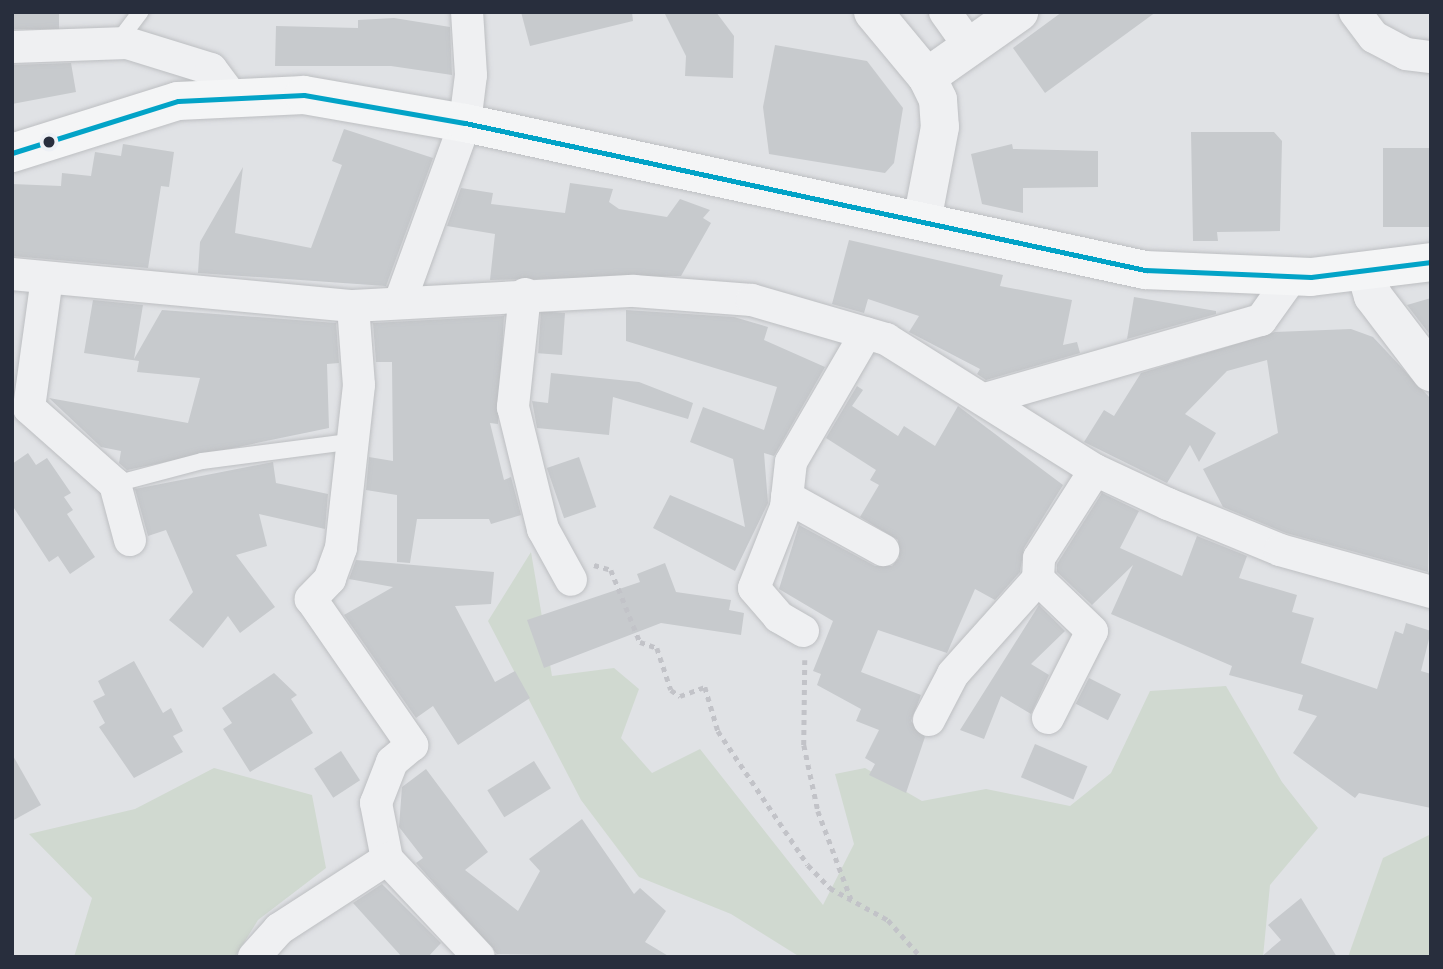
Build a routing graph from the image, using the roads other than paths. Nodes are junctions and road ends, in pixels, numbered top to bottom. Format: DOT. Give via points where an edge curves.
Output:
graph roads {
  1 [pos="140,12"];
  2 [pos="467,12"];
  3 [pos="873,12"];
  4 [pos="945,12"];
  5 [pos="1018,12"];
  6 [pos="1355,12"];
  7 [pos="117,43"];
  8 [pos="12,47"];
  9 [pos="970,47"];
  10 [pos="1431,57"];
  11 [pos="927,77"];
  12 [pos="230,94"];
  13 [pos="466,123"];
  14 [pos="12,153"];
  15 [pos="922,222"];
  16 [pos="1431,262"];
  17 [pos="1366,272"];
  18 [pos="12,274"];
  19 [pos="47,278"];
  20 [pos="1291,278"];
  21 [pos="525,294"];
  22 [pos="401,299"];
  23 [pos="353,306"];
  24 [pos="866,333"];
  25 [pos="1431,372"];
  26 [pos="989,398"];
  27 [pos="355,441"];
  28 [pos="1095,470"];
  29 [pos="115,484"];
  30 [pos="787,497"];
  31 [pos="130,541"];
  32 [pos="883,550"];
  33 [pos="569,571"];
  34 [pos="1038,579"];
  35 [pos="1431,592"];
  36 [pos="803,631"];
  37 [pos="1048,718"];
  38 [pos="929,720"];
  39 [pos="387,859"];
  40 [pos="254,957"];
  41 [pos="479,957"];
  1 -- 7 [label="lane"];
  2 -- 13 [label="street" via="471,75"];
  3 -- 11 [label="street"];
  4 -- 9 [label="street"];
  5 -- 9 [label="street"];
  6 -- 10 [label="street" via="1374,37 1406,54"];
  7 -- 8 [label="street"];
  7 -- 12 [label="street" via="211,69"];
  9 -- 11 [label="street"];
  11 -- 15 [label="street" via="940,127"];
  12 -- 13 [label="highway" via="304,95"];
  12 -- 14 [label="highway" via="122,114"];
  13 -- 15 [label="highway"];
  13 -- 22 [label="street"];
  15 -- 20 [label="highway" via="1144,270"];
  16 -- 17 [label="highway"];
  17 -- 20 [label="highway"];
  17 -- 25 [label="street" via="1373,296"];
  18 -- 19 [label="street"];
  19 -- 23 [label="street"];
  19 -- 29 [label="street" via="29,408"];
  20 -- 26 [label="street" via="1261,320"];
  21 -- 22 [label="street"];
  21 -- 24 [label="street" via="690,291 752,300"];
  21 -- 33 [label="street" via="513,407 543,529"];
  22 -- 23 [label="street"];
  23 -- 27 [label="street"];
  24 -- 26 [label="street"];
  24 -- 30 [label="street" via="791,462"];
  26 -- 28 [label="street"];
  27 -- 29 [label="lane" via="202,461"];
  27 -- 39 [label="street" via="341,548 330,579 311,599 412,745 392,762 376,803"];
  28 -- 34 [label="street" via="1048,538"];
  28 -- 35 [label="street" via="1280,550"];
  29 -- 31 [label="street"];
  30 -- 32 [label="street"];
  30 -- 36 [label="street" via="754,588 779,617"];
  34 -- 37 [label="street" via="1092,631"];
  34 -- 38 [label="street" via="953,674"];
  39 -- 40 [label="street" via="279,929"];
  39 -- 41 [label="street" via="428,909"];
}
